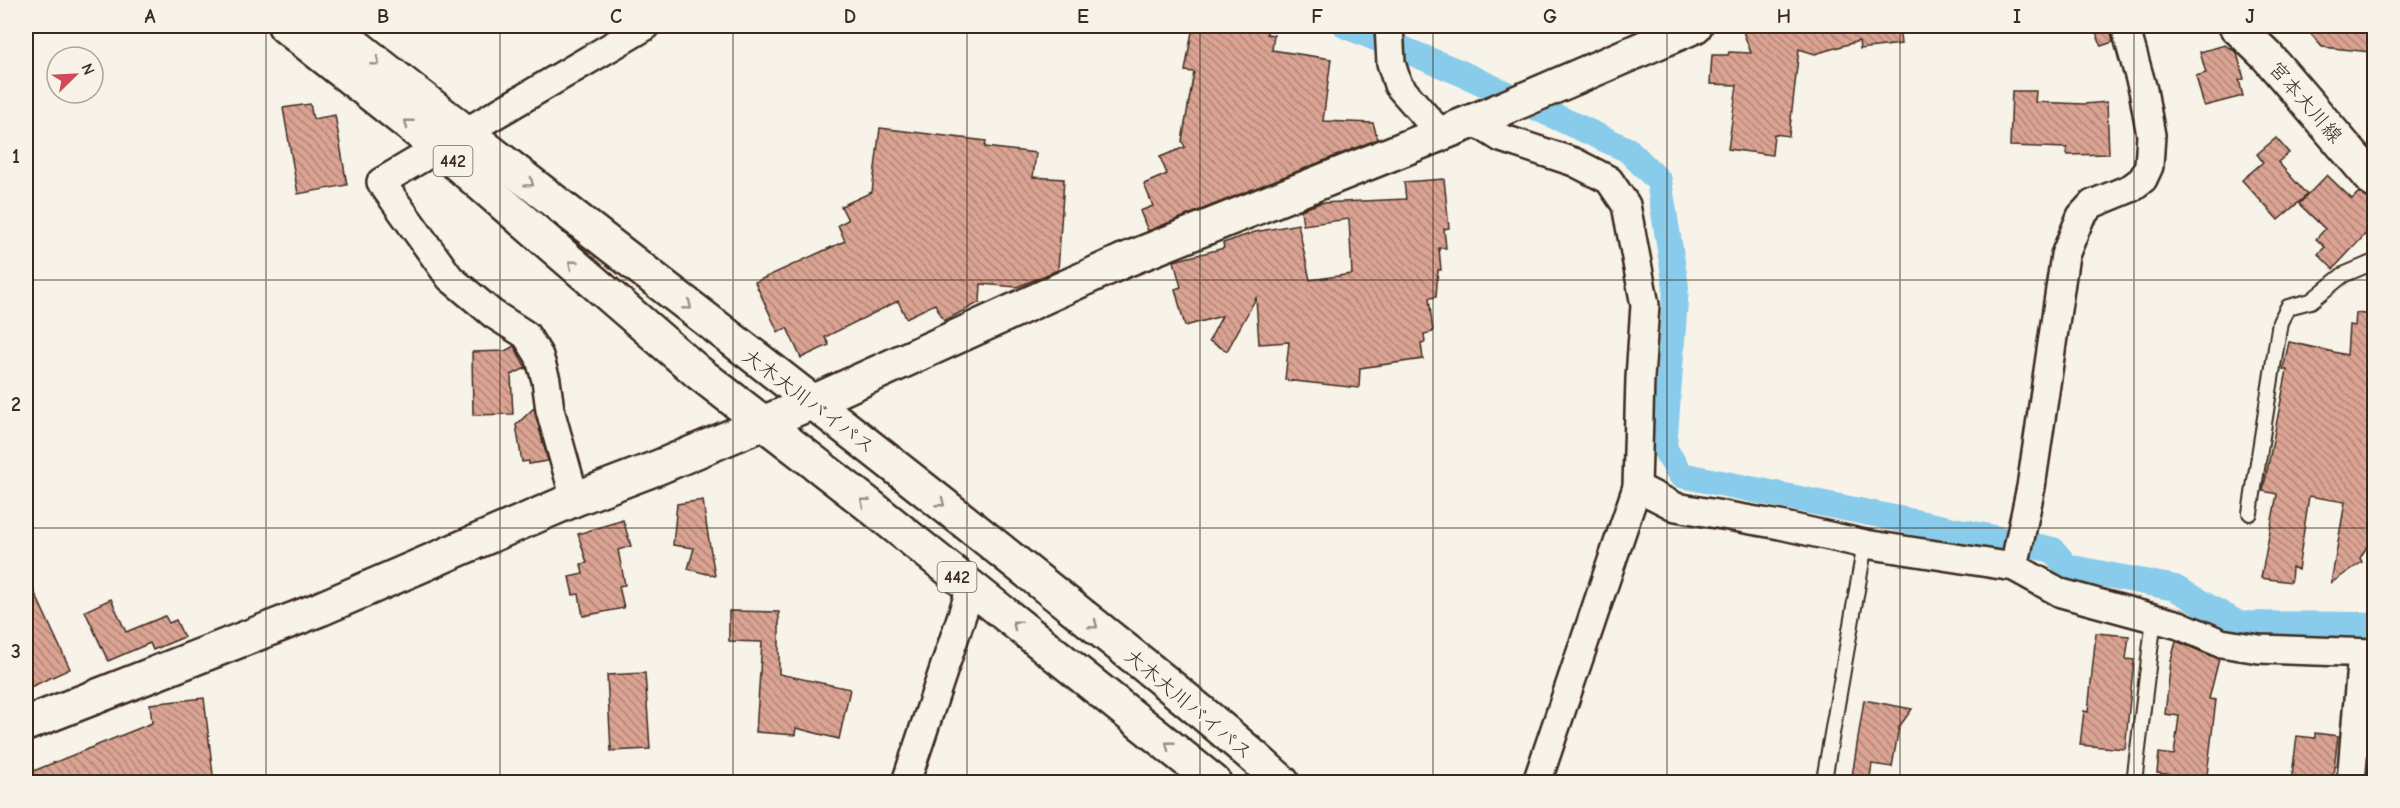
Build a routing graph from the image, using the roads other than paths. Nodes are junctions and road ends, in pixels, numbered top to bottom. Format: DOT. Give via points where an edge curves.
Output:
graph roads {
  1 [pos="285,26"];
  2 [pos="331,26"];
  3 [pos="646,26"];
  4 [pos="1389,26"];
  5 [pos="1695,26"];
  6 [pos="2125,26"];
  7 [pos="2236,26"];
  8 [pos="1484,117"];
  9 [pos="1441,134"];
  10 [pos="451,140"];
  11 [pos="2374,181"];
  12 [pos="2374,262"];
  13 [pos="813,402"];
  14 [pos="762,421"];
  15 [pos="1637,488"];
  16 [pos="575,499"];
  17 [pos="2250,513"];
  18 [pos="1865,544"];
  19 [pos="2015,560"];
  20 [pos="971,588"];
  21 [pos="2154,618"];
  22 [pos="2368,653"];
  23 [pos="26,724"];
  24 [pos="1824,774"];
  25 [pos="906,783"];
  26 [pos="1214,783"];
  27 [pos="1282,783"];
  28 [pos="1537,783"];
  29 [pos="2134,783"];
  30 [pos="2351,783"];
  10 -- 1 [label="main road, 大木大川バイパス / 442, one-way"];
  2 -- 10 [label="main road, 大木大川バイパス / 442, one-way"];
  3 -- 10 [label="street"];
  4 -- 9 [label="street" via="1391,63 1398,85"];
  5 -- 8 [label="main road"];
  6 -- 19 [label="street" via="2151,135 2149,166 2143,179 2131,188 2092,204 2081,216 2065,255 2031,487"];
  7 -- 11 [label="main road, 宮本大川線" via="2267,56"];
  8 -- 9 [label="main road"];
  8 -- 15 [label="street" via="1501,138 1574,162 1609,180 1626,205 1645,305"];
  9 -- 13 [label="main road" via="1123,261"];
  10 -- 13 [label="main road, 大木大川バイパス / 442, one-way" via="643,269"];
  14 -- 10 [label="main road, 大木大川バイパス / 442, one-way" via="616,303"];
  10 -- 16 [label="street" via="381,182 450,278 526,335 539,356"];
  12 -- 17 [label="lane" via="2343,274 2312,301 2288,307 2280,322"];
  13 -- 14 [label="main road"];
  13 -- 27 [label="main road, 大木大川バイパス / 442, one-way" via="1223,729"];
  14 -- 16 [label="main road"];
  20 -- 14 [label="main road, 大木大川バイパス / 442, one-way"];
  15 -- 18 [label="street" via="1676,507"];
  15 -- 28 [label="street"];
  16 -- 23 [label="main road" via="320,609"];
  18 -- 19 [label="street"];
  18 -- 24 [label="lane"];
  19 -- 21 [label="street" via="2061,593"];
  20 -- 25 [label="street"];
  26 -- 20 [label="main road, 大木大川バイパス / 442, one-way"];
  21 -- 22 [label="street" via="2221,642 2259,649"];
  21 -- 29 [label="lane"];
  22 -- 30 [label="street"];
}
